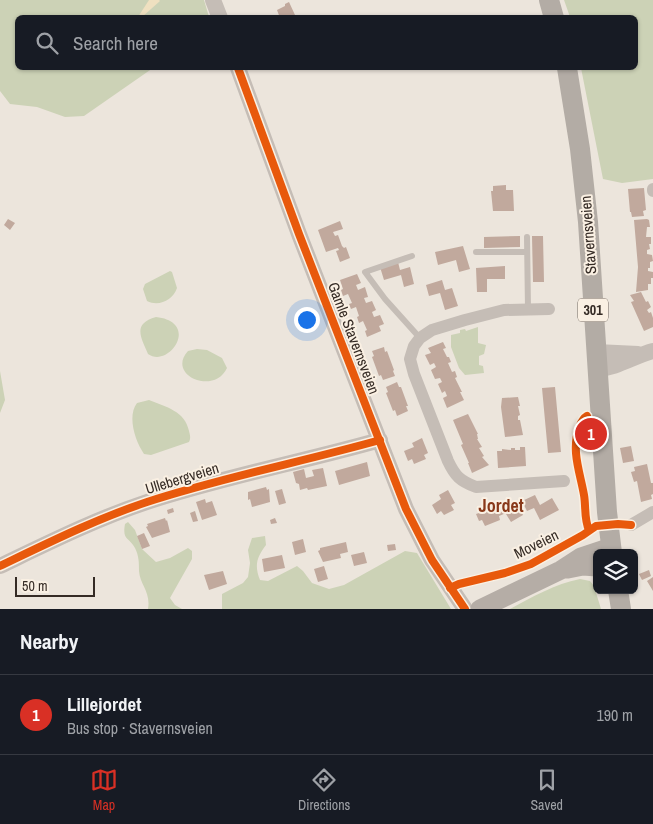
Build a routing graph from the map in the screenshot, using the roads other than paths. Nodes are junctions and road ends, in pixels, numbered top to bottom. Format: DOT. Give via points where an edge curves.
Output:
graph roads {
  1 [pos="213,0"];
  2 [pos="549,0"];
  3 [pos="219,15"];
  4 [pos="553,15"];
  5 [pos="239,70"];
  6 [pos="567,70"];
  7 [pos="527,237"];
  8 [pos="476,252"];
  9 [pos="527,252"];
  10 [pos="412,256"];
  11 [pos="528,309"];
  12 [pos="550,309"];
  13 [pos="420,338"];
  14 [pos="646,353"];
  15 [pos="597,361"];
  16 [pos="380,440"];
  17 [pos="564,481"];
  18 [pos="653,512"];
  19 [pos="631,525"];
  20 [pos="612,549"];
  21 [pos="593,554"];
  22 [pos="0,566"];
  23 [pos="593,567"];
  24 [pos="561,570"];
  25 [pos="619,594"];
  26 [pos="465,609"];
  27 [pos="480,609"];
  28 [pos="621,609"];
  1 -- 3 [label="street"];
  2 -- 4 [label="main road"];
  5 -- 16 [label="street, Gamle Stavernsveien"];
  6 -- 15 [label="main road, Stavernsveien / 301" via="588,222"];
  7 -- 9 [label="lane"];
  8 -- 9 [label="lane"];
  9 -- 11 [label="lane"];
  10 -- 13 [label="lane" via="365,272"];
  11 -- 12 [label="street"];
  11 -- 13 [label="street" via="504,310 465,320 432,330"];
  13 -- 17 [label="street" via="410,359 454,473 476,487"];
  14 -- 15 [label="street"];
  15 -- 20 [label="main road, Stavernsveien / 301"];
  16 -- 22 [label="street, Ullebergveien" via="219,480 146,502"];
  16 -- 26 [label="street, Gamle Stavernsveien" via="421,540"];
  18 -- 19 [label="street"];
  21 -- 24 [label="main road" via="581,557"];
  23 -- 24 [label="main road"];
  24 -- 27 [label="main road"];
  25 -- 28 [label="main road"];
}
